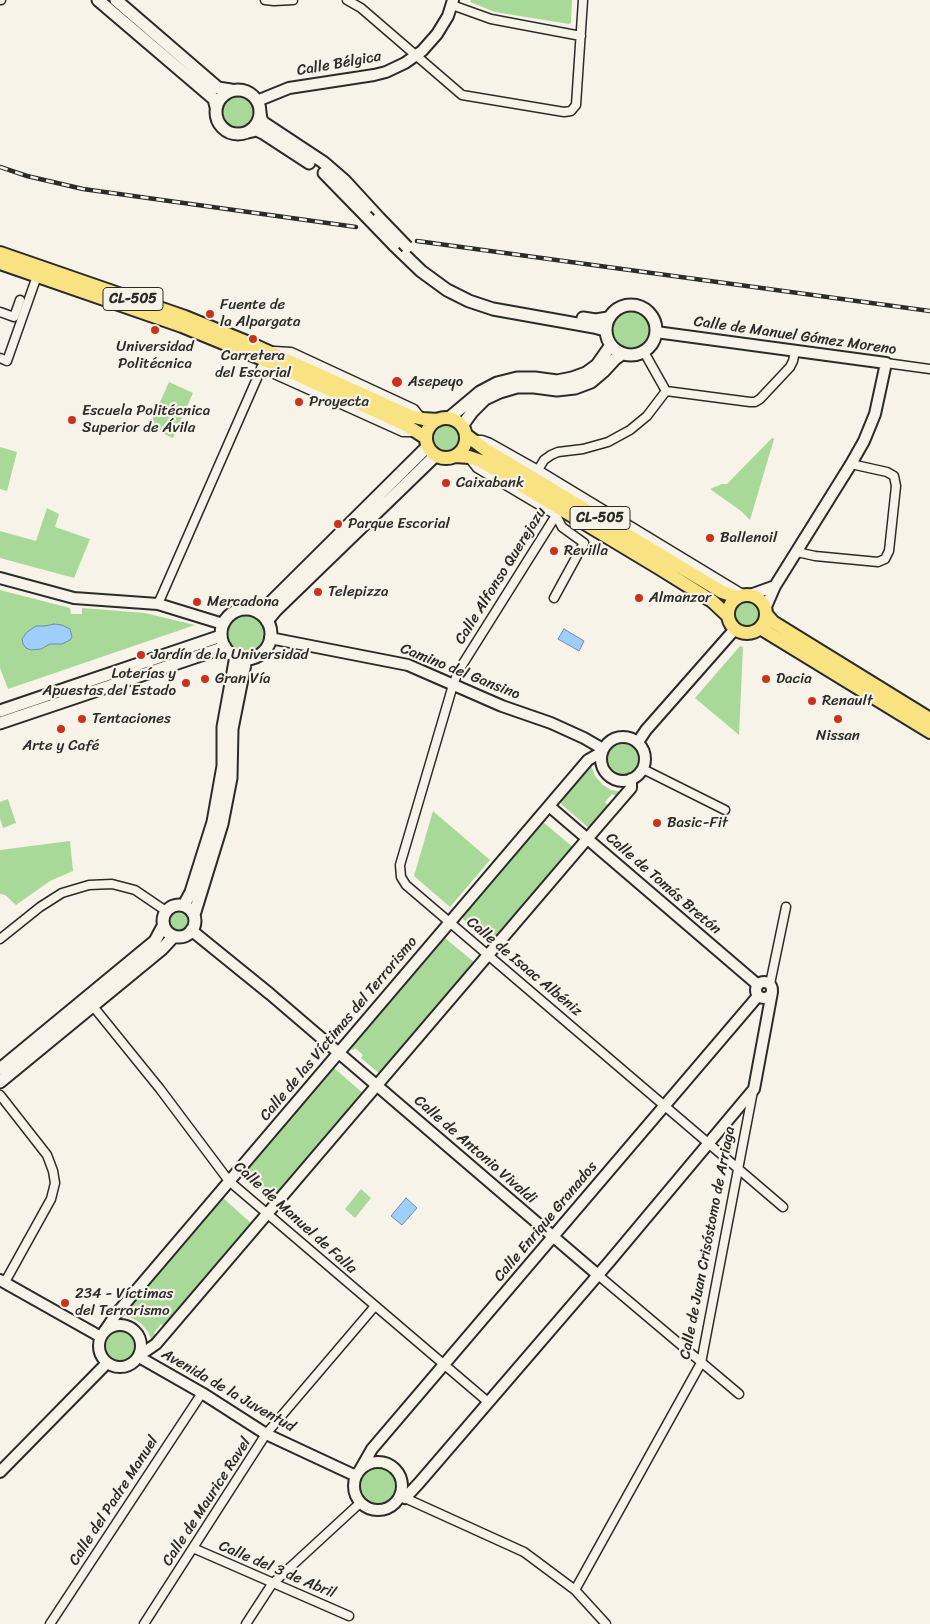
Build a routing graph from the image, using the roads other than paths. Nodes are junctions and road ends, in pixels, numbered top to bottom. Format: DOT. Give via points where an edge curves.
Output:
graph roads {
  1 [pos="98,0"];
  2 [pos="116,0"];
  3 [pos="265,0"];
  4 [pos="293,0"];
  5 [pos="346,0"];
  6 [pos="583,0"];
  7 [pos="356,2"];
  8 [pos="453,2"];
  9 [pos="582,36"];
  10 [pos="417,56"];
  11 [pos="231,90"];
  12 [pos="216,106"];
  13 [pos="259,106"];
  14 [pos="248,132"];
  15 [pos="0,253"];
  16 [pos="0,263"];
  17 [pos="37,276"];
  18 [pos="20,300"];
  19 [pos="0,312"];
  20 [pos="608,318"];
  21 [pos="605,330"];
  22 [pos="656,332"];
  23 [pos="610,345"];
  24 [pos="795,351"];
  25 [pos="0,352"];
  26 [pos="644,352"];
  27 [pos="622,354"];
  28 [pos="263,359"];
  29 [pos="3,360"];
  30 [pos="886,363"];
  31 [pos="930,369"];
  32 [pos="666,391"];
  33 [pos="443,419"];
  34 [pos="467,433"];
  35 [pos="426,443"];
  36 [pos="455,456"];
  37 [pos="851,464"];
  38 [pos="538,470"];
  39 [pos="558,512"];
  40 [pos="797,552"];
  41 [pos="0,578"];
  42 [pos="775,586"];
  43 [pos="744,596"];
  44 [pos="554,598"];
  45 [pos="158,604"];
  46 [pos="765,611"];
  47 [pos="727,615"];
  48 [pos="263,617"];
  49 [pos="223,624"];
  50 [pos="760,628"];
  51 [pos="735,629"];
  52 [pos="270,638"];
  53 [pos="223,641"];
  54 [pos="241,658"];
  55 [pos="452,684"];
  56 [pos="0,712"];
  57 [pos="930,719"];
  58 [pos="0,723"];
  59 [pos="930,732"];
  60 [pos="638,742"];
  61 [pos="603,751"];
  62 [pos="643,769"];
  63 [pos="631,779"];
  64 [pos="549,806"];
  65 [pos="725,810"];
  66 [pos="587,839"];
  67 [pos="184,905"];
  68 [pos="786,907"];
  69 [pos="166,911"];
  70 [pos="194,915"];
  71 [pos="450,922"];
  72 [pos="163,926"];
  73 [pos="192,930"];
  74 [pos="174,936"];
  75 [pos="0,939"];
  76 [pos="488,955"];
  77 [pos="758,985"];
  78 [pos="771,988"];
  79 [pos="758,996"];
  80 [pos="92,1005"];
  81 [pos="747,1009"];
  82 [pos="767,1018"];
  83 [pos="338,1053"];
  84 [pos="0,1069"];
  85 [pos="0,1082"];
  86 [pos="377,1086"];
  87 [pos="754,1089"];
  88 [pos="0,1095"];
  89 [pos="665,1106"];
  90 [pos="708,1143"];
  91 [pos="738,1167"];
  92 [pos="229,1181"];
  93 [pos="783,1207"];
  94 [pos="267,1214"];
  95 [pos="553,1237"];
  96 [pos="598,1275"];
  97 [pos="2,1281"];
  98 [pos="375,1306"];
  99 [pos="102,1334"];
  100 [pos="140,1356"];
  101 [pos="107,1363"];
  102 [pos="701,1363"];
  103 [pos="444,1365"];
  104 [pos="202,1393"];
  105 [pos="738,1394"];
  106 [pos="488,1402"];
  107 [pos="266,1434"];
  108 [pos="0,1472"];
  109 [pos="358,1473"];
  110 [pos="403,1496"];
  111 [pos="360,1503"];
  112 [pos="193,1548"];
  113 [pos="272,1584"];
  114 [pos="575,1590"];
  115 [pos="349,1616"];
  116 [pos="50,1624"];
  117 [pos="144,1624"];
  118 [pos="246,1624"];
  119 [pos="606,1624"];
  1 -- 12 [label="main road" via="214,99"];
  2 -- 11 [label="main road" via="218,88"];
  3 -- 4 [label="street"];
  5 -- 7 [label="street"];
  6 -- 9 [label="street"];
  7 -- 10 [label="street"];
  8 -- 9 [label="street" via="490,19"];
  8 -- 10 [label="street, Calle Bélgica" via="444,24"];
  9 -- 10 [label="street" via="576,105 568,112 462,95"];
  10 -- 13 [label="street, Calle Bélgica" via="386,72 289,88"];
  11 -- 12 [label="main road"];
  11 -- 13 [label="main road" via="253,95"];
  12 -- 14 [label="main road" via="217,119 224,129 236,134"];
  13 -- 14 [label="main road" via="257,124"];
  13 -- 20 [label="main road, bridge" via="264,123 334,171 426,266 448,282 494,303 596,320"];
  14 -- 21 [label="main road, bridge" via="257,130 263,133 319,169 421,271 447,290 492,309"];
  15 -- 28 [label="main road, CL-505" via="185,318"];
  16 -- 17 [label="main road, CL-505"];
  17 -- 28 [label="main road, CL-505" via="182,326"];
  17 -- 29 [label="street"];
  18 -- 19 [label="street" via="14,317"];
  20 -- 21 [label="main road"];
  20 -- 22 [label="main road" via="619,307 642,307 653,317"];
  21 -- 23 [label="main road"];
  22 -- 24 [label="street, Calle de Manuel Gómez Moreno"];
  22 -- 26 [label="main road"];
  23 -- 27 [label="main road"];
  23 -- 33 [label="main road" via="597,365 586,373 557,381 517,378 497,383"];
  24 -- 30 [label="street, Calle de Manuel Gómez Moreno"];
  24 -- 32 [label="street" via="790,368 755,402"];
  25 -- 29 [label="street"];
  26 -- 27 [label="main road"];
  26 -- 32 [label="street"];
  27 -- 34 [label="main road" via="591,382 576,388 517,388 485,399 472,412"];
  28 -- 33 [label="main road, CL-505" via="410,416"];
  28 -- 35 [label="main road, CL-505" via="406,425"];
  28 -- 45 [label="street"];
  30 -- 31 [label="street, Calle de Manuel Gómez Moreno"];
  30 -- 37 [label="street" via="875,414"];
  32 -- 38 [label="street" via="647,416 630,430 608,442 551,455"];
  33 -- 34 [label="main road, CL-505" via="456,420"];
  33 -- 35 [label="main road" via="429,427"];
  34 -- 36 [label="main road" via="464,447"];
  34 -- 38 [label="street"];
  34 -- 43 [label="main road, CL-505" via="486,450 722,592"];
  35 -- 36 [label="main road, CL-505" via="445,458"];
  35 -- 48 [label="main road" via="413,476"];
  36 -- 39 [label="main road, CL-505" via="481,461"];
  37 -- 40 [label="street"];
  37 -- 40 [label="street" via="894,476 896,486 886,559 878,562"];
  38 -- 43 [label="street"];
  39 -- 44 [label="street" via="562,527 584,543"];
  39 -- 47 [label="main road, CL-505" via="712,601"];
  39 -- 55 [label="street, Calle Alfonso Querejazu"];
  40 -- 42 [label="street"];
  41 -- 45 [label="street" via="74,598"];
  42 -- 43 [label="street"];
  42 -- 46 [label="street"];
  43 -- 46 [label="main road, CL-505" via="760,600"];
  43 -- 47 [label="main road" via="730,604"];
  45 -- 49 [label="street"];
  46 -- 50 [label="main road"];
  46 -- 57 [label="main road, CL-505" via="773,622"];
  47 -- 51 [label="main road, CL-505"];
  48 -- 49 [label="main road" via="245,609 238,610"];
  48 -- 52 [label="main road" via="270,629"];
  49 -- 53 [label="main road"];
  50 -- 51 [label="main road" via="744,633"];
  50 -- 59 [label="main road"];
  51 -- 60 [label="street"];
  52 -- 54 [label="main road" via="262,653 252,658"];
  52 -- 55 [label="street, Camino del Gansino" via="393,661"];
  53 -- 54 [label="main road" via="229,652"];
  53 -- 56 [label="main road"];
  53 -- 58 [label="main road"];
  54 -- 67 [label="main road" via="223,727 223,766 213,822"];
  54 -- 70 [label="main road" via="232,729 231,778 222,824"];
  55 -- 61 [label="street, Camino del Gansino" via="551,723"];
  55 -- 71 [label="street, Calle de Isaac Albéniz" via="400,865 406,885"];
  60 -- 61 [label="street" via="627,737 616,738 606,744"];
  60 -- 62 [label="street" via="645,754"];
  61 -- 63 [label="street" via="602,764 608,774 619,780"];
  61 -- 64 [label="street, Calle de las Víctimas del Terrorismo" via="588,760"];
  62 -- 63 [label="street"];
  62 -- 65 [label="street"];
  63 -- 66 [label="street" via="631,788"];
  64 -- 66 [label="street, Calle de Tomás Bretón"];
  64 -- 71 [label="street, Calle de las Víctimas del Terrorismo"];
  66 -- 76 [label="street"];
  66 -- 77 [label="street, Calle de Tomás Bretón"];
  67 -- 69 [label="main road" via="174,905"];
  67 -- 70 [label="main road"];
  68 -- 78 [label="street, Calle de Juan Crisóstomo de Arriaga"];
  69 -- 72 [label="main road"];
  69 -- 75 [label="street" via="134,890 112,884 89,884 62,893"];
  70 -- 73 [label="main road"];
  71 -- 76 [label="street, Calle de Isaac Albéniz"];
  71 -- 83 [label="street, Calle de las Víctimas del Terrorismo"];
  72 -- 74 [label="main road"];
  72 -- 84 [label="main road" via="155,941"];
  73 -- 74 [label="main road" via="184,936"];
  73 -- 83 [label="street, Calle de Antonio Vivaldi"];
  74 -- 80 [label="main road"];
  76 -- 86 [label="street"];
  76 -- 89 [label="street, Calle de Isaac Albéniz"];
  77 -- 78 [label="street" via="764,982"];
  77 -- 79 [label="street"];
  78 -- 79 [label="street" via="766,998"];
  78 -- 82 [label="street, Calle de Juan Crisóstomo de Arriaga"];
  79 -- 81 [label="street, Calle Enrique Granados"];
  80 -- 85 [label="main road"];
  80 -- 92 [label="street, Calle de Manuel de Falla"];
  81 -- 82 [label="street" via="759,1009"];
  81 -- 89 [label="street, Calle Enrique Granados"];
  82 -- 87 [label="street, Calle de Juan Crisóstomo de Arriaga"];
  83 -- 86 [label="street, Calle de Antonio Vivaldi"];
  83 -- 92 [label="street, Calle de las Víctimas del Terrorismo"];
  86 -- 94 [label="street"];
  86 -- 95 [label="street, Calle de Antonio Vivaldi"];
  87 -- 90 [label="street"];
  87 -- 91 [label="street, Calle de Juan Crisóstomo de Arriaga"];
  88 -- 97 [label="street" via="47,1155 55,1183 51,1199"];
  89 -- 90 [label="street, Calle de Isaac Albéniz"];
  89 -- 95 [label="street, Calle Enrique Granados"];
  90 -- 91 [label="street, Calle de Isaac Albéniz"];
  90 -- 96 [label="street"];
  91 -- 93 [label="street, Calle de Isaac Albéniz"];
  91 -- 102 [label="street, Calle de Juan Crisóstomo de Arriaga"];
  92 -- 94 [label="street, Calle de Manuel de Falla"];
  92 -- 99 [label="street, Calle de las Víctimas del Terrorismo"];
  94 -- 98 [label="street, Calle de Manuel de Falla"];
  94 -- 100 [label="street" via="156,1344"];
  95 -- 96 [label="street, Calle de Antonio Vivaldi"];
  95 -- 103 [label="street, Calle Enrique Granados"];
  96 -- 102 [label="street, Calle de Antonio Vivaldi"];
  96 -- 106 [label="street"];
  97 -- 99 [label="street"];
  98 -- 103 [label="street, Calle de Manuel de Falla"];
  98 -- 107 [label="street, Calle de Maurice Ravel"];
  99 -- 100 [label="street" via="112,1326 131,1328 142,1343"];
  99 -- 101 [label="street" via="99,1348"];
  100 -- 101 [label="street" via="134,1363 121,1368"];
  100 -- 104 [label="street, Avenida de la Juventud"];
  101 -- 108 [label="street"];
  102 -- 105 [label="street, Calle de Antonio Vivaldi"];
  102 -- 114 [label="street, Calle de Juan Crisóstomo de Arriaga"];
  103 -- 106 [label="street, Calle de Manuel de Falla"];
  103 -- 109 [label="street, Calle Enrique Granados" via="372,1449"];
  104 -- 107 [label="street, Avenida de la Juventud"];
  104 -- 116 [label="street, Calle del Padre Manuel"];
  106 -- 110 [label="street"];
  107 -- 109 [label="street, Avenida de la Juventud"];
  107 -- 112 [label="street, Calle de Maurice Ravel"];
  109 -- 110 [label="street" via="372,1462 387,1464 401,1480"];
  109 -- 111 [label="street" via="354,1490"];
  110 -- 111 [label="street" via="382,1510"];
  110 -- 114 [label="street" via="524,1552"];
  111 -- 113 [label="street"];
  112 -- 113 [label="street, Calle del 3 de Abril"];
  112 -- 117 [label="street, Calle de Maurice Ravel"];
  113 -- 115 [label="street, Calle del 3 de Abril"];
  113 -- 118 [label="street"];
  114 -- 119 [label="street"];
}
